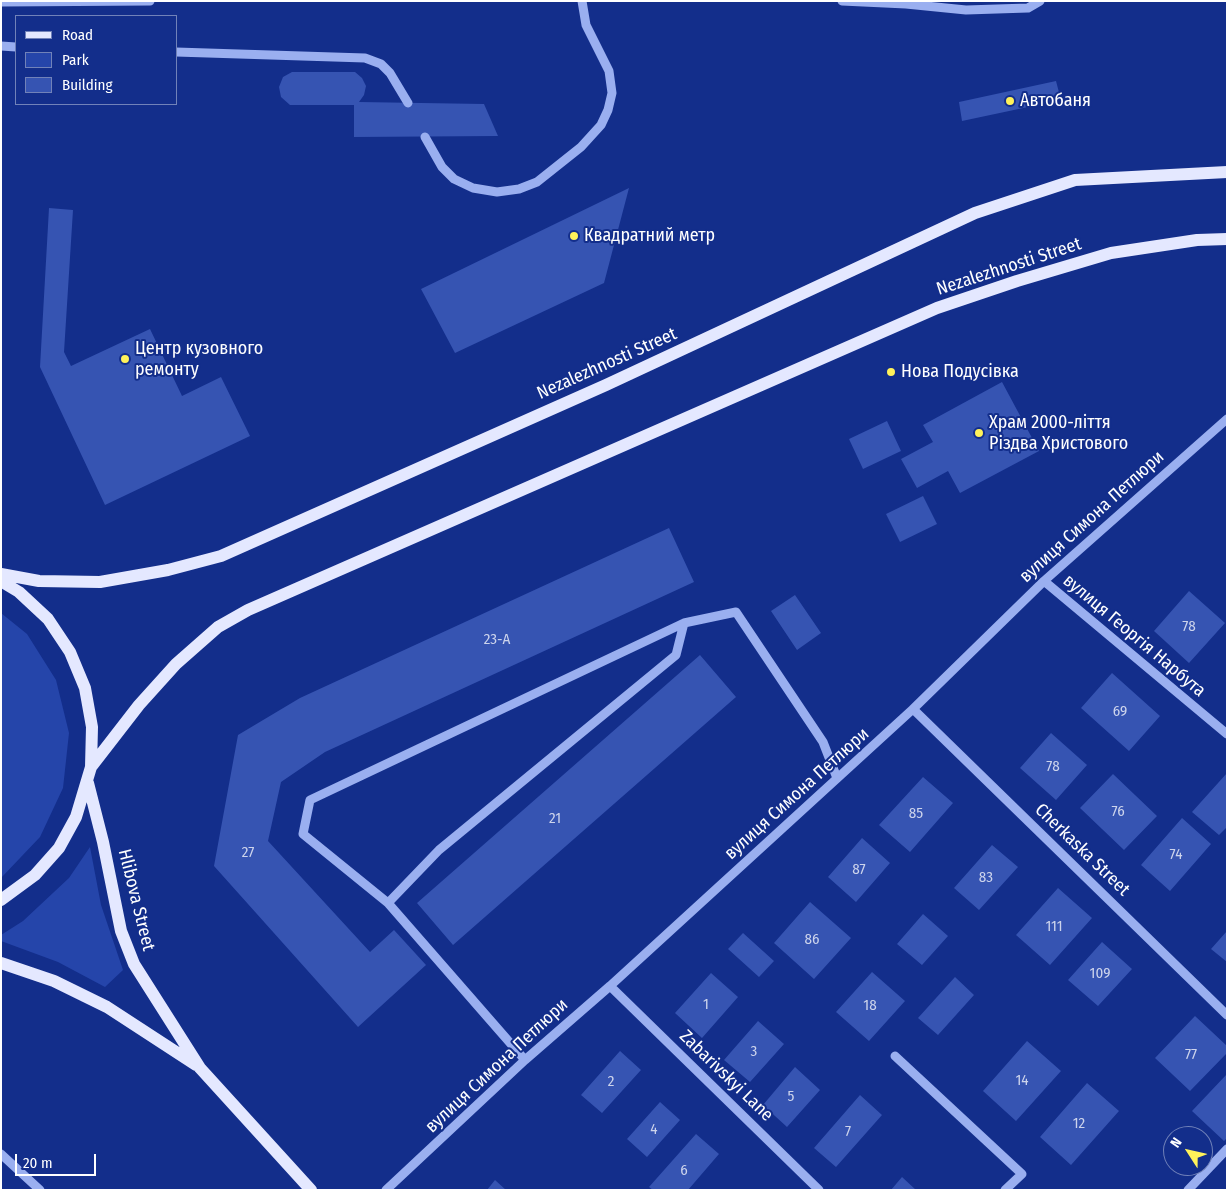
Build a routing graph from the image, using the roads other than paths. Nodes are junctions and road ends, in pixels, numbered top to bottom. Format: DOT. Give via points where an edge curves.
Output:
graph roads {
  1 [pos="150,1"];
  2 [pos="582,1"];
  3 [pos="842,1"];
  4 [pos="1040,1"];
  5 [pos="1,2"];
  6 [pos="1,46"];
  7 [pos="15,47"];
  8 [pos="178,52"];
  9 [pos="408,103"];
  10 [pos="424,138"];
  11 [pos="1227,172"];
  12 [pos="1227,239"];
  13 [pos="1227,419"];
  14 [pos="1,574"];
  15 [pos="1,581"];
  16 [pos="1044,581"];
  17 [pos="684,623"];
  18 [pos="913,709"];
  19 [pos="1227,734"];
  20 [pos="91,767"];
  21 [pos="838,778"];
  22 [pos="88,783"];
  23 [pos="1,900"];
  24 [pos="388,904"];
  25 [pos="1,963"];
  26 [pos="610,986"];
  27 [pos="1227,1015"];
  28 [pos="895,1056"];
  29 [pos="525,1060"];
  30 [pos="200,1068"];
  31 [pos="1227,1149"];
  32 [pos="1,1154"];
  33 [pos="40,1190"];
  34 [pos="311,1190"];
  35 [pos="386,1190"];
  36 [pos="819,1190"];
  37 [pos="1005,1190"];
  38 [pos="1188,1190"];
  1 -- 5 [label="street"];
  2 -- 10 [label="street" via="586,25 609,71 612,93 601,125 581,147 537,182 497,192 473,188 454,179 442,168"];
  3 -- 4 [label="street" via="966,10 1028,8"];
  6 -- 7 [label="street"];
  8 -- 9 [label="street" via="365,58 381,64 390,73"];
  11 -- 14 [label="main road, Nezalezhnosti Street" via="1075,180 975,213 606,385 221,556 168,570 100,582 39,580"];
  12 -- 20 [label="main road, Nezalezhnosti Street" via="1197,240 1111,254 937,308 248,610 218,627 176,664"];
  13 -- 16 [label="street, вулиця Симона Петлюри"];
  15 -- 20 [label="main road, Nezalezhnosti Street" via="19,592 48,619 70,652 87,698 92,727"];
  16 -- 18 [label="street, вулиця Симона Петлюри"];
  16 -- 19 [label="street, вулиця Георгія Нарбута"];
  17 -- 21 [label="street" via="736,612 823,742"];
  17 -- 24 [label="street" via="676,654 439,850"];
  17 -- 24 [label="street" via="310,800 303,834"];
  18 -- 21 [label="street, вулиця Симона Петлюри"];
  18 -- 27 [label="street, Cherkaska Street"];
  20 -- 22 [label="main road, Nezalezhnosti Street"];
  21 -- 26 [label="street, вулиця Симона Петлюри"];
  22 -- 23 [label="main road, Nezalezhnosti Street" via="76,817 59,848 35,875"];
  22 -- 30 [label="main road, Hlibova Street" via="121,932 134,964"];
  24 -- 29 [label="street"];
  25 -- 30 [label="main road, Hlibova Street" via="54,981 107,1007"];
  26 -- 29 [label="street, вулиця Симона Петлюри"];
  26 -- 36 [label="street, Zabarivskyi Lane"];
  28 -- 37 [label="street" via="1022,1174"];
  29 -- 35 [label="street, вулиця Симона Петлюри"];
  30 -- 34 [label="main road, Hlibova Street"];
  31 -- 38 [label="street"];
  32 -- 33 [label="street"];
}
